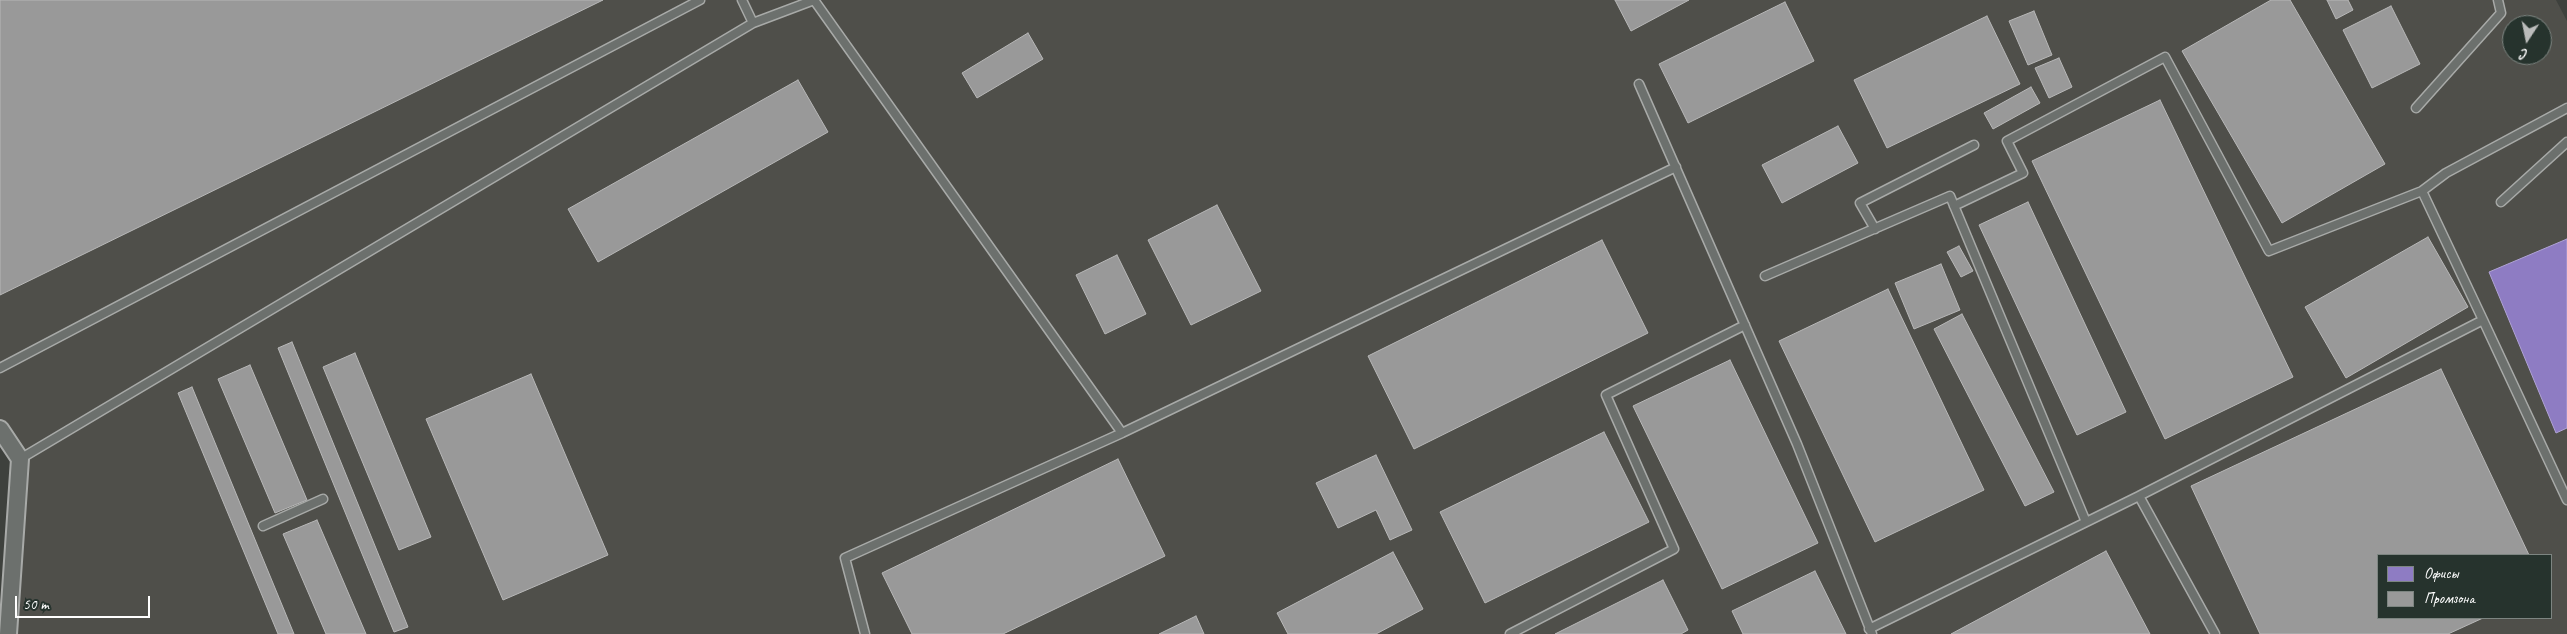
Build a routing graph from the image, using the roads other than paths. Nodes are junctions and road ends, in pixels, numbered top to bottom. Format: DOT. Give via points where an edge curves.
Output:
graph roads {
  1 [pos="700,0"];
  2 [pos="742,0"];
  3 [pos="814,0"];
  4 [pos="2498,0"];
  5 [pos="753,23"];
  6 [pos="1639,84"];
  7 [pos="2416,108"];
  8 [pos="2567,108"];
  9 [pos="2567,142"];
  10 [pos="1974,145"];
  11 [pos="1676,168"];
  12 [pos="2422,191"];
  13 [pos="2501,202"];
  14 [pos="1954,206"];
  15 [pos="1875,228"];
  16 [pos="1765,276"];
  17 [pos="2483,320"];
  18 [pos="1745,325"];
  19 [pos="0,368"];
  20 [pos="0,429"];
  21 [pos="1122,433"];
  22 [pos="20,459"];
  23 [pos="2139,496"];
  24 [pos="323,499"];
  25 [pos="2567,500"];
  26 [pos="2086,522"];
  27 [pos="263,526"];
  28 [pos="1870,632"];
  29 [pos="8,634"];
  30 [pos="865,634"];
  31 [pos="1510,634"];
  32 [pos="2215,634"];
  1 -- 19 [label="lane"];
  2 -- 5 [label="lane"];
  3 -- 5 [label="lane"];
  3 -- 21 [label="lane"];
  4 -- 7 [label="lane" via="2500,13"];
  5 -- 22 [label="lane"];
  6 -- 11 [label="lane"];
  8 -- 12 [label="lane" via="2446,173"];
  9 -- 13 [label="lane"];
  10 -- 15 [label="lane" via="1860,203"];
  11 -- 18 [label="lane"];
  11 -- 21 [label="lane"];
  12 -- 14 [label="lane" via="2269,251 2164,56 2007,141 2023,173"];
  12 -- 17 [label="lane"];
  14 -- 15 [label="lane" via="1950,196"];
  14 -- 26 [label="lane"];
  15 -- 16 [label="lane"];
  17 -- 23 [label="lane"];
  17 -- 25 [label="lane"];
  18 -- 28 [label="lane" via="1797,444"];
  18 -- 31 [label="lane" via="1606,395 1674,549"];
  20 -- 22 [label="street"];
  21 -- 30 [label="lane" via="845,558"];
  22 -- 29 [label="street"];
  23 -- 26 [label="lane"];
  23 -- 32 [label="lane"];
  24 -- 27 [label="lane"];
  26 -- 28 [label="lane"];
}
